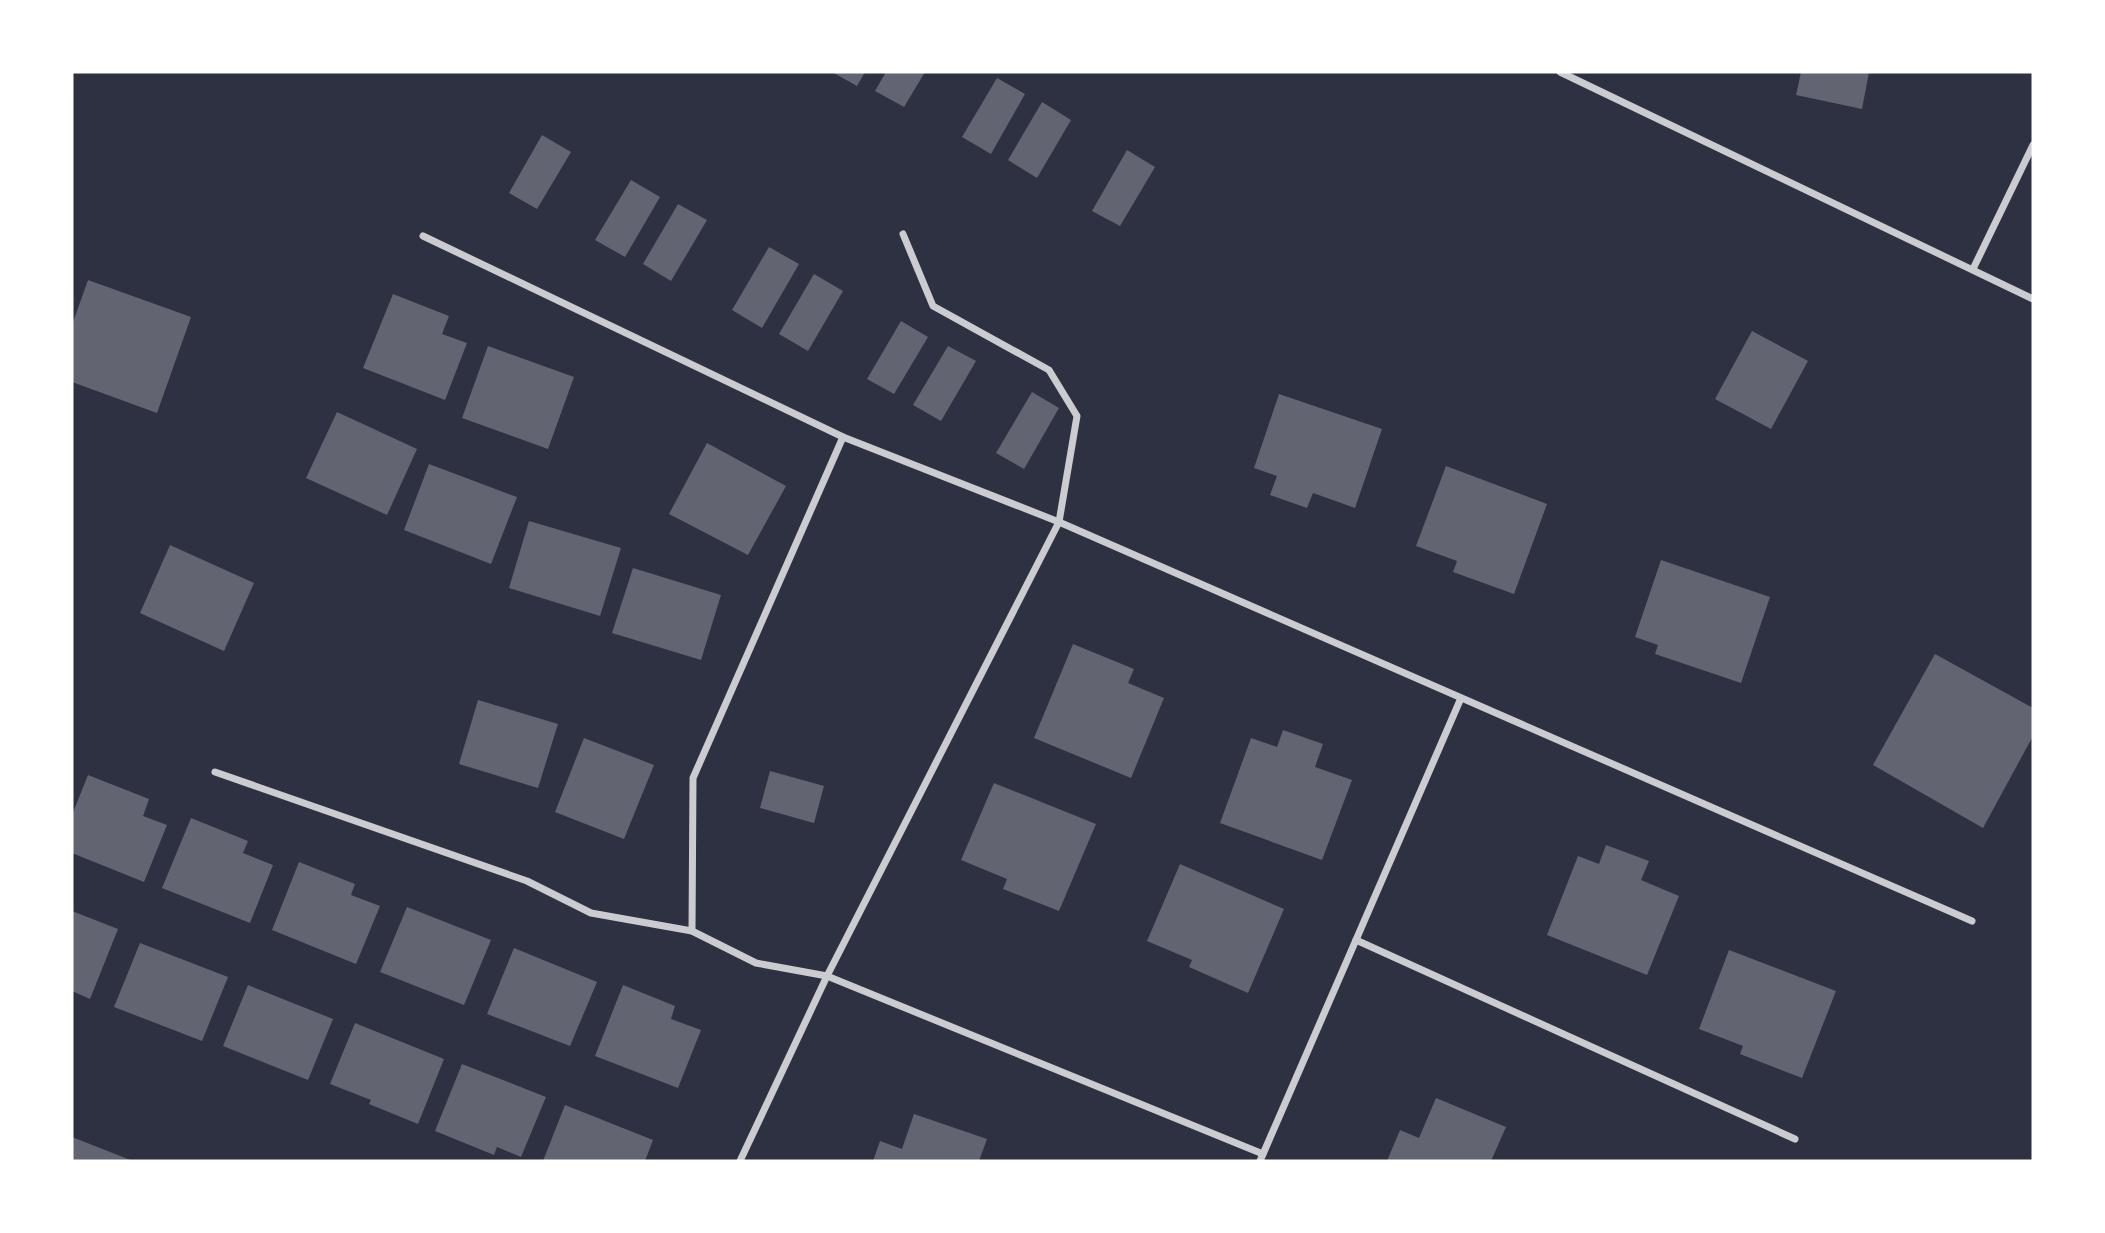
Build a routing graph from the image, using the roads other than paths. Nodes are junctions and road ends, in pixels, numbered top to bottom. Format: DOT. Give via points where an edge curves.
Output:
graph roads {
  1 [pos="1560,72"];
  2 [pos="2033,145"];
  3 [pos="903,234"];
  4 [pos="423,236"];
  5 [pos="1973,269"];
  6 [pos="2033,299"];
  7 [pos="843,437"];
  8 [pos="1059,522"];
  9 [pos="1461,698"];
  10 [pos="215,772"];
  11 [pos="1972,921"];
  12 [pos="692,931"];
  13 [pos="1356,940"];
  14 [pos="827,976"];
  15 [pos="1795,1139"];
  16 [pos="1262,1158"];
  17 [pos="740,1161"];
  1 -- 5 [label="street"];
  2 -- 5 [label="street"];
  3 -- 8 [label="street" via="933,306 1049,370 1077,416"];
  4 -- 7 [label="street"];
  5 -- 6 [label="street"];
  7 -- 8 [label="street"];
  7 -- 12 [label="street" via="693,778"];
  8 -- 9 [label="street"];
  8 -- 14 [label="street"];
  9 -- 11 [label="street"];
  9 -- 13 [label="street"];
  10 -- 12 [label="street" via="527,881 591,914"];
  12 -- 14 [label="street" via="756,963"];
  13 -- 15 [label="street"];
  13 -- 16 [label="street"];
  14 -- 16 [label="street"];
  14 -- 17 [label="street"];
}
